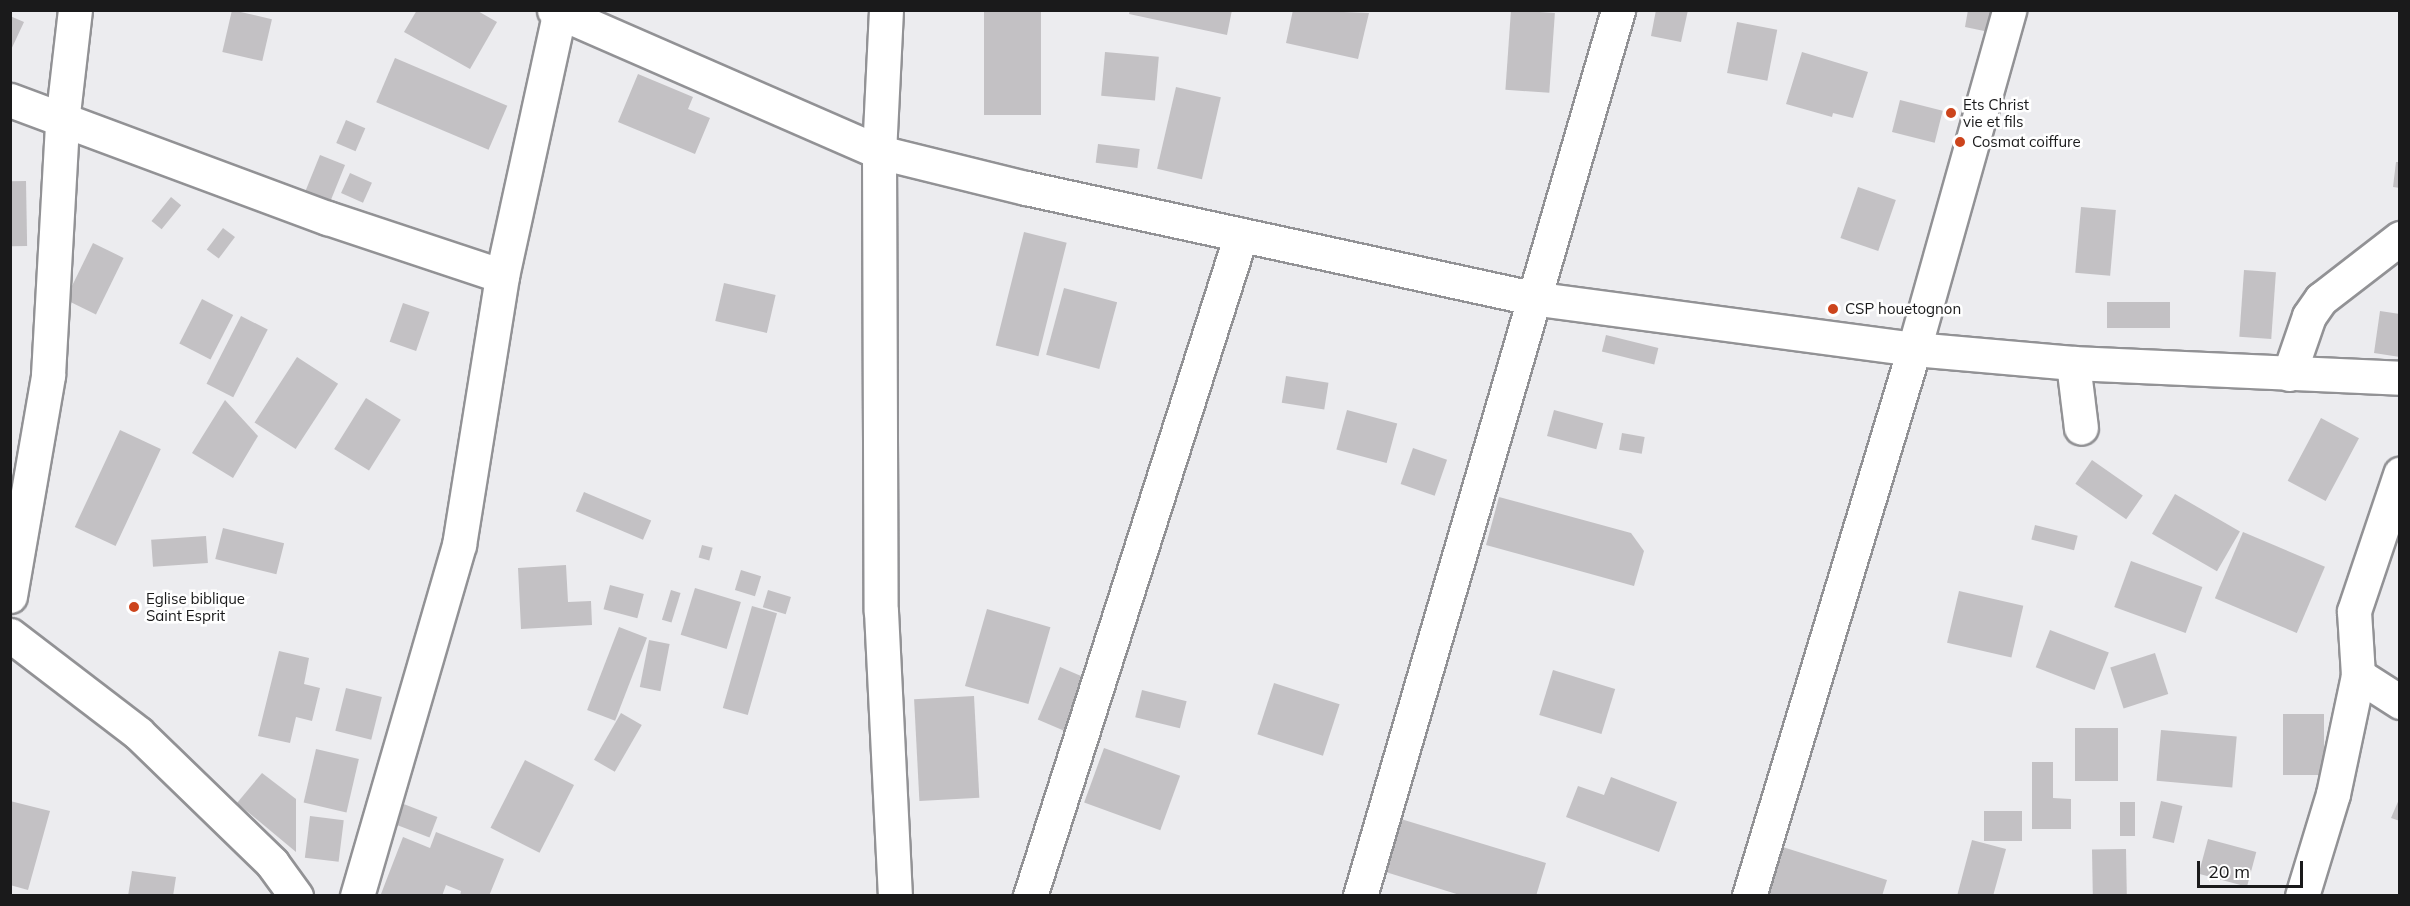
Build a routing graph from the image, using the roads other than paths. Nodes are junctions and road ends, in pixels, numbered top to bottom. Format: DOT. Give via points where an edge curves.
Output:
graph roads {
  1 [pos="75,10"];
  2 [pos="886,10"];
  3 [pos="1618,10"];
  4 [pos="2009,10"];
  5 [pos="557,11"];
  6 [pos="10,100"];
  7 [pos="62,122"];
  8 [pos="879,152"];
  9 [pos="1241,235"];
  10 [pos="2400,238"];
  11 [pos="502,276"];
  12 [pos="1532,298"];
  13 [pos="1914,349"];
  14 [pos="2073,363"];
  15 [pos="2289,374"];
  16 [pos="2400,378"];
  17 [pos="2081,428"];
  18 [pos="2400,474"];
  19 [pos="10,596"];
  20 [pos="10,635"];
  21 [pos="2358,675"];
  22 [pos="2400,702"];
  23 [pos="296,896"];
  24 [pos="357,896"];
  25 [pos="895,896"];
  26 [pos="1030,896"];
  27 [pos="1360,896"];
  28 [pos="1749,896"];
  29 [pos="2302,896"];
  1 -- 7 [label="street"];
  2 -- 8 [label="street"];
  3 -- 12 [label="street"];
  4 -- 13 [label="street"];
  5 -- 8 [label="street"];
  5 -- 11 [label="street"];
  6 -- 7 [label="street"];
  7 -- 11 [label="street"];
  7 -- 19 [label="street" via="48,375"];
  8 -- 9 [label="street"];
  8 -- 25 [label="street" via="881,611"];
  9 -- 12 [label="street"];
  9 -- 26 [label="street"];
  10 -- 15 [label="street" via="2321,299 2309,316"];
  11 -- 24 [label="street" via="459,545"];
  12 -- 13 [label="street"];
  12 -- 27 [label="street"];
  13 -- 14 [label="street"];
  13 -- 28 [label="street"];
  14 -- 15 [label="street"];
  14 -- 17 [label="street"];
  15 -- 16 [label="street"];
  18 -- 21 [label="street" via="2354,611"];
  20 -- 23 [label="street" via="138,733 272,863"];
  21 -- 22 [label="street"];
  21 -- 29 [label="street" via="2333,794"];
}
